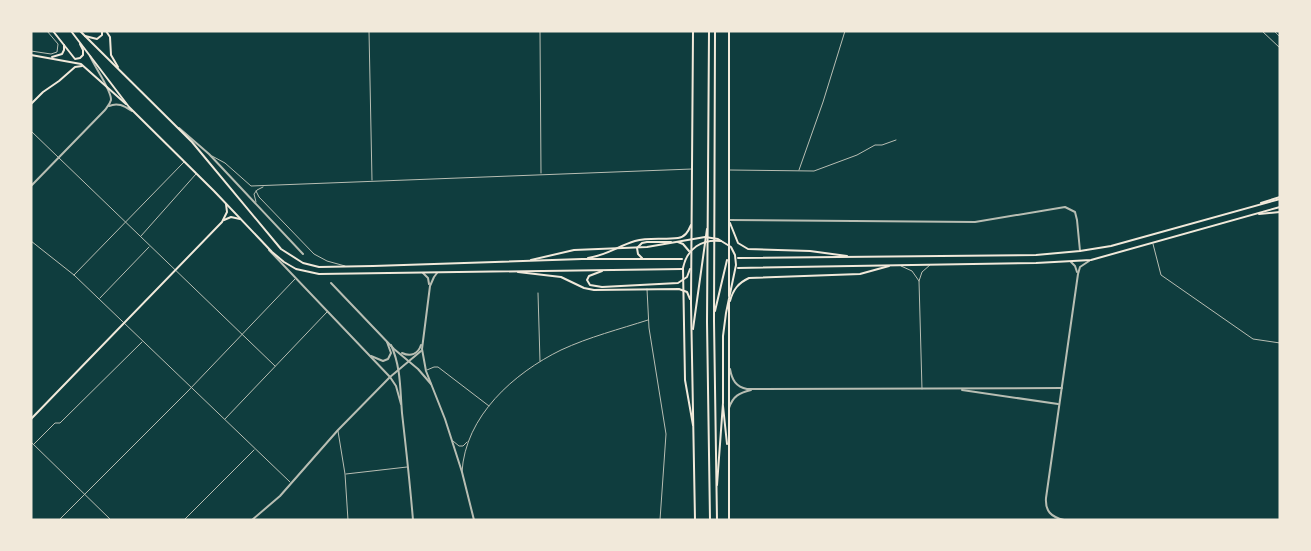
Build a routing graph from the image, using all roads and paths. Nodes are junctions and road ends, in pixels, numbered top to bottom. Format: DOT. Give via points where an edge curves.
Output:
graph roads {
  1 [pos="47,31"];
  2 [pos="53,31"];
  3 [pos="71,31"];
  4 [pos="102,31"];
  5 [pos="106,31"];
  6 [pos="369,31"];
  7 [pos="540,31"];
  8 [pos="693,31"];
  9 [pos="708,31"];
  10 [pos="715,31"];
  11 [pos="729,31"];
  12 [pos="845,31"];
  13 [pos="1262,31"];
  14 [pos="81,32"];
  15 [pos="112,32"];
  16 [pos="109,34"];
  17 [pos="76,37"];
  18 [pos="63,43"];
  19 [pos="1280,48"];
  20 [pos="86,50"];
  21 [pos="31,51"];
  22 [pos="31,55"];
  23 [pos="44,57"];
  24 [pos="84,67"];
  25 [pos="124,75"];
  26 [pos="109,91"];
  27 [pos="31,104"];
  28 [pos="129,107"];
  29 [pos="107,108"];
  30 [pos="134,112"];
  31 [pos="176,125"];
  32 [pos="31,131"];
  33 [pos="896,140"];
  34 [pos="209,154"];
  35 [pos="59,158"];
  36 [pos="185,161"];
  37 [pos="693,169"];
  38 [pos="728,170"];
  39 [pos="798,171"];
  40 [pos="196,173"];
  41 [pos="541,174"];
  42 [pos="372,182"];
  43 [pos="31,186"];
  44 [pos="266,186"];
  45 [pos="256,191"];
  46 [pos="1280,198"];
  47 [pos="226,204"];
  48 [pos="258,207"];
  49 [pos="1280,207"];
  50 [pos="1280,212"];
  51 [pos="1254,214"];
  52 [pos="241,219"];
  53 [pos="729,220"];
  54 [pos="125,222"];
  55 [pos="222,222"];
  56 [pos="692,223"];
  57 [pos="708,224"];
  58 [pos="140,237"];
  59 [pos="31,241"];
  60 [pos="724,241"];
  61 [pos="1153,244"];
  62 [pos="265,245"];
  63 [pos="150,246"];
  64 [pos="729,246"];
  65 [pos="1080,251"];
  66 [pos="303,254"];
  67 [pos="864,257"];
  68 [pos="738,258"];
  69 [pos="582,259"];
  70 [pos="644,259"];
  71 [pos="682,259"];
  72 [pos="1091,260"];
  73 [pos="691,261"];
  74 [pos="522,262"];
  75 [pos="1070,262"];
  76 [pos="931,264"];
  77 [pos="892,266"];
  78 [pos="899,266"];
  79 [pos="348,267"];
  80 [pos="691,267"];
  81 [pos="738,268"];
  82 [pos="682,269"];
  83 [pos="608,270"];
  84 [pos="175,271"];
  85 [pos="422,272"];
  86 [pos="438,272"];
  87 [pos="513,272"];
  88 [pos="1078,274"];
  89 [pos="74,275"];
  90 [pos="295,279"];
  91 [pos="919,281"];
  92 [pos="330,283"];
  93 [pos="430,286"];
  94 [pos="647,289"];
  95 [pos="538,294"];
  96 [pos="99,299"];
  97 [pos="691,303"];
  98 [pos="729,306"];
  99 [pos="328,312"];
  100 [pos="648,320"];
  101 [pos="714,321"];
  102 [pos="125,323"];
  103 [pos="692,332"];
  104 [pos="242,335"];
  105 [pos="384,338"];
  106 [pos="143,341"];
  107 [pos="422,342"];
  108 [pos="1280,343"];
  109 [pos="391,345"];
  110 [pos="394,349"];
  111 [pos="422,349"];
  112 [pos="369,354"];
  113 [pos="409,362"];
  114 [pos="540,362"];
  115 [pos="275,366"];
  116 [pos="729,367"];
  117 [pos="399,369"];
  118 [pos="426,371"];
  119 [pos="390,377"];
  120 [pos="432,386"];
  121 [pos="191,388"];
  122 [pos="922,388"];
  123 [pos="1062,388"];
  124 [pos="954,389"];
  125 [pos="754,390"];
  126 [pos="723,403"];
  127 [pos="402,404"];
  128 [pos="1059,404"];
  129 [pos="489,406"];
  130 [pos="728,413"];
  131 [pos="31,419"];
  132 [pos="224,420"];
  133 [pos="338,430"];
  134 [pos="694,432"];
  135 [pos="469,439"];
  136 [pos="453,441"];
  137 [pos="31,442"];
  138 [pos="34,444"];
  139 [pos="255,450"];
  140 [pos="728,454"];
  141 [pos="407,467"];
  142 [pos="462,472"];
  143 [pos="345,474"];
  144 [pos="291,483"];
  145 [pos="716,491"];
  146 [pos="86,494"];
  147 [pos="254,519"];
  148 [pos="59,520"];
  149 [pos="111,520"];
  150 [pos="184,520"];
  151 [pos="348,520"];
  152 [pos="412,520"];
  153 [pos="474,520"];
  154 [pos="660,520"];
  155 [pos="695,520"];
  156 [pos="710,520"];
  157 [pos="717,520"];
  158 [pos="729,520"];
  159 [pos="1064,520"];
  1 -- 21 [label="street" via="58,44 56,52"];
  2 -- 18 [label="main road"];
  3 -- 17 [label="main road"];
  4 -- 14 [label="main road" via="96,39"];
  5 -- 16 [label="main road"];
  6 -- 42 [label="street"];
  7 -- 41 [label="street"];
  8 -- 37 [label="main road"];
  9 -- 57 [label="main road"];
  10 -- 101 [label="main road"];
  11 -- 38 [label="main road"];
  12 -- 39 [label="street"];
  13 -- 19 [label="street"];
  14 -- 25 [label="main road"];
  15 -- 16 [label="street"];
  16 -- 25 [label="main road" via="111,55"];
  17 -- 18 [label="main road" via="83,50 80,58 73,58"];
  17 -- 20 [label="main road"];
  18 -- 23 [label="main road" via="61,55"];
  20 -- 26 [label="street"];
  20 -- 28 [label="main road"];
  22 -- 23 [label="main road"];
  23 -- 24 [label="main road"];
  24 -- 26 [label="main road"];
  24 -- 27 [label="main road" via="74,67"];
  25 -- 31 [label="main road"];
  26 -- 28 [label="main road"];
  26 -- 29 [label="street" via="111,100"];
  28 -- 30 [label="main road"];
  29 -- 30 [label="street" via="117,104"];
  29 -- 35 [label="street"];
  30 -- 36 [label="main road"];
  31 -- 34 [label="street"];
  31 -- 79 [label="main road" via="288,255 311,266"];
  32 -- 35 [label="street"];
  33 -- 39 [label="street" via="875,145 816,171"];
  34 -- 44 [label="street" via="248,185"];
  34 -- 48 [label="street"];
  35 -- 43 [label="street"];
  35 -- 54 [label="street"];
  36 -- 40 [label="main road"];
  36 -- 54 [label="street"];
  37 -- 41 [label="street"];
  37 -- 56 [label="main road"];
  38 -- 39 [label="street"];
  38 -- 53 [label="main road"];
  40 -- 47 [label="main road"];
  40 -- 58 [label="street"];
  41 -- 42 [label="street"];
  42 -- 44 [label="street"];
  44 -- 45 [label="street"];
  45 -- 48 [label="street" via="254,196"];
  45 -- 79 [label="street" via="314,254"];
  46 -- 65 [label="main road" via="1111,246"];
  47 -- 52 [label="main road"];
  47 -- 55 [label="main road" via="227,212"];
  48 -- 66 [label="street"];
  49 -- 51 [label="main road"];
  50 -- 51 [label="main road"];
  51 -- 61 [label="main road"];
  52 -- 55 [label="main road" via="231,217"];
  52 -- 62 [label="main road"];
  53 -- 64 [label="main road"];
  53 -- 65 [label="street" via="975,222 1066,207 1075,212"];
  53 -- 67 [label="main road" via="737,241 748,249 810,250"];
  54 -- 58 [label="street"];
  54 -- 89 [label="street"];
  55 -- 84 [label="main road"];
  56 -- 69 [label="main road" via="687,233 680,237 640,240 606,254"];
  56 -- 73 [label="main road"];
  57 -- 103 [label="main road"];
  57 -- 156 [label="main road"];
  58 -- 63 [label="street"];
  59 -- 89 [label="street"];
  60 -- 74 [label="main road" via="705,237 646,247 570,251"];
  60 -- 126 [label="main road" via="734,252 736,264 723,336"];
  60 -- 134 [label="main road" via="711,240 700,244 684,262 685,380"];
  61 -- 72 [label="main road"];
  61 -- 108 [label="street" via="1161,275 1252,339"];
  62 -- 85 [label="main road" via="284,262 311,272"];
  62 -- 90 [label="street"];
  63 -- 84 [label="street"];
  63 -- 96 [label="street"];
  64 -- 98 [label="main road"];
  64 -- 101 [label="main road"];
  65 -- 67 [label="main road" via="1036,255"];
  67 -- 68 [label="main road"];
  69 -- 70 [label="main road"];
  69 -- 74 [label="main road"];
  70 -- 71 [label="main road"];
  70 -- 73 [label="main road" via="637,251 642,243 680,242 686,246"];
  72 -- 75 [label="main road"];
  72 -- 88 [label="street" via="1082,264"];
  73 -- 80 [label="main road"];
  74 -- 79 [label="main road"];
  75 -- 76 [label="main road"];
  75 -- 88 [label="street"];
  76 -- 78 [label="main road"];
  76 -- 91 [label="street" via="922,272"];
  77 -- 78 [label="main road"];
  77 -- 81 [label="main road"];
  77 -- 98 [label="main road" via="860,274 749,278 734,290"];
  78 -- 91 [label="street" via="912,271"];
  80 -- 83 [label="main road" via="687,278 678,283 602,287 588,282 591,274"];
  80 -- 97 [label="main road"];
  82 -- 83 [label="main road"];
  83 -- 87 [label="main road"];
  84 -- 102 [label="main road"];
  84 -- 104 [label="street"];
  85 -- 86 [label="main road"];
  85 -- 93 [label="street"];
  86 -- 87 [label="main road"];
  86 -- 93 [label="street"];
  87 -- 94 [label="main road" via="560,277 591,290"];
  88 -- 123 [label="street"];
  89 -- 96 [label="street"];
  90 -- 99 [label="street"];
  90 -- 104 [label="street"];
  91 -- 122 [label="street"];
  92 -- 105 [label="street"];
  93 -- 107 [label="street"];
  94 -- 97 [label="main road" via="684,290"];
  94 -- 100 [label="street"];
  95 -- 114 [label="street"];
  96 -- 102 [label="street"];
  97 -- 103 [label="main road"];
  98 -- 116 [label="main road"];
  99 -- 112 [label="street"];
  99 -- 115 [label="street"];
  100 -- 114 [label="street" via="572,346"];
  100 -- 154 [label="street" via="666,434"];
  101 -- 145 [label="main road"];
  102 -- 106 [label="street"];
  102 -- 131 [label="main road"];
  103 -- 134 [label="main road"];
  104 -- 115 [label="street"];
  104 -- 121 [label="street"];
  105 -- 109 [label="street"];
  105 -- 112 [label="street" via="391,350 388,359 380,360"];
  106 -- 121 [label="street"];
  106 -- 138 [label="street" via="84,401"];
  107 -- 110 [label="street" via="418,351 410,356"];
  107 -- 111 [label="street"];
  109 -- 110 [label="street"];
  109 -- 117 [label="street"];
  110 -- 113 [label="street"];
  111 -- 113 [label="street"];
  111 -- 118 [label="street"];
  112 -- 119 [label="street"];
  113 -- 117 [label="street"];
  113 -- 120 [label="street"];
  114 -- 129 [label="street" via="508,385"];
  115 -- 132 [label="street"];
  116 -- 125 [label="street" via="738,386"];
  116 -- 130 [label="main road"];
  117 -- 119 [label="street"];
  117 -- 127 [label="street"];
  118 -- 120 [label="street"];
  118 -- 129 [label="street" via="438,367"];
  119 -- 127 [label="street"];
  119 -- 133 [label="street"];
  120 -- 136 [label="street"];
  121 -- 132 [label="street"];
  121 -- 146 [label="street"];
  122 -- 124 [label="street"];
  122 -- 125 [label="street"];
  123 -- 124 [label="street"];
  123 -- 128 [label="street"];
  124 -- 128 [label="street"];
  125 -- 130 [label="street" via="734,398"];
  126 -- 140 [label="main road"];
  126 -- 145 [label="main road"];
  127 -- 141 [label="street"];
  128 -- 159 [label="street" via="1046,506 1053,516"];
  129 -- 135 [label="street"];
  130 -- 140 [label="main road"];
  132 -- 139 [label="street"];
  133 -- 143 [label="street"];
  133 -- 144 [label="street"];
  134 -- 155 [label="main road"];
  135 -- 136 [label="street" via="462,446"];
  135 -- 142 [label="street"];
  136 -- 142 [label="street"];
  137 -- 138 [label="street"];
  138 -- 146 [label="street"];
  139 -- 144 [label="street"];
  139 -- 150 [label="street"];
  140 -- 158 [label="main road"];
  141 -- 143 [label="street"];
  141 -- 152 [label="street"];
  142 -- 153 [label="street"];
  143 -- 151 [label="street"];
  144 -- 147 [label="street"];
  145 -- 157 [label="main road"];
  146 -- 148 [label="street"];
  146 -- 149 [label="street"];
}
